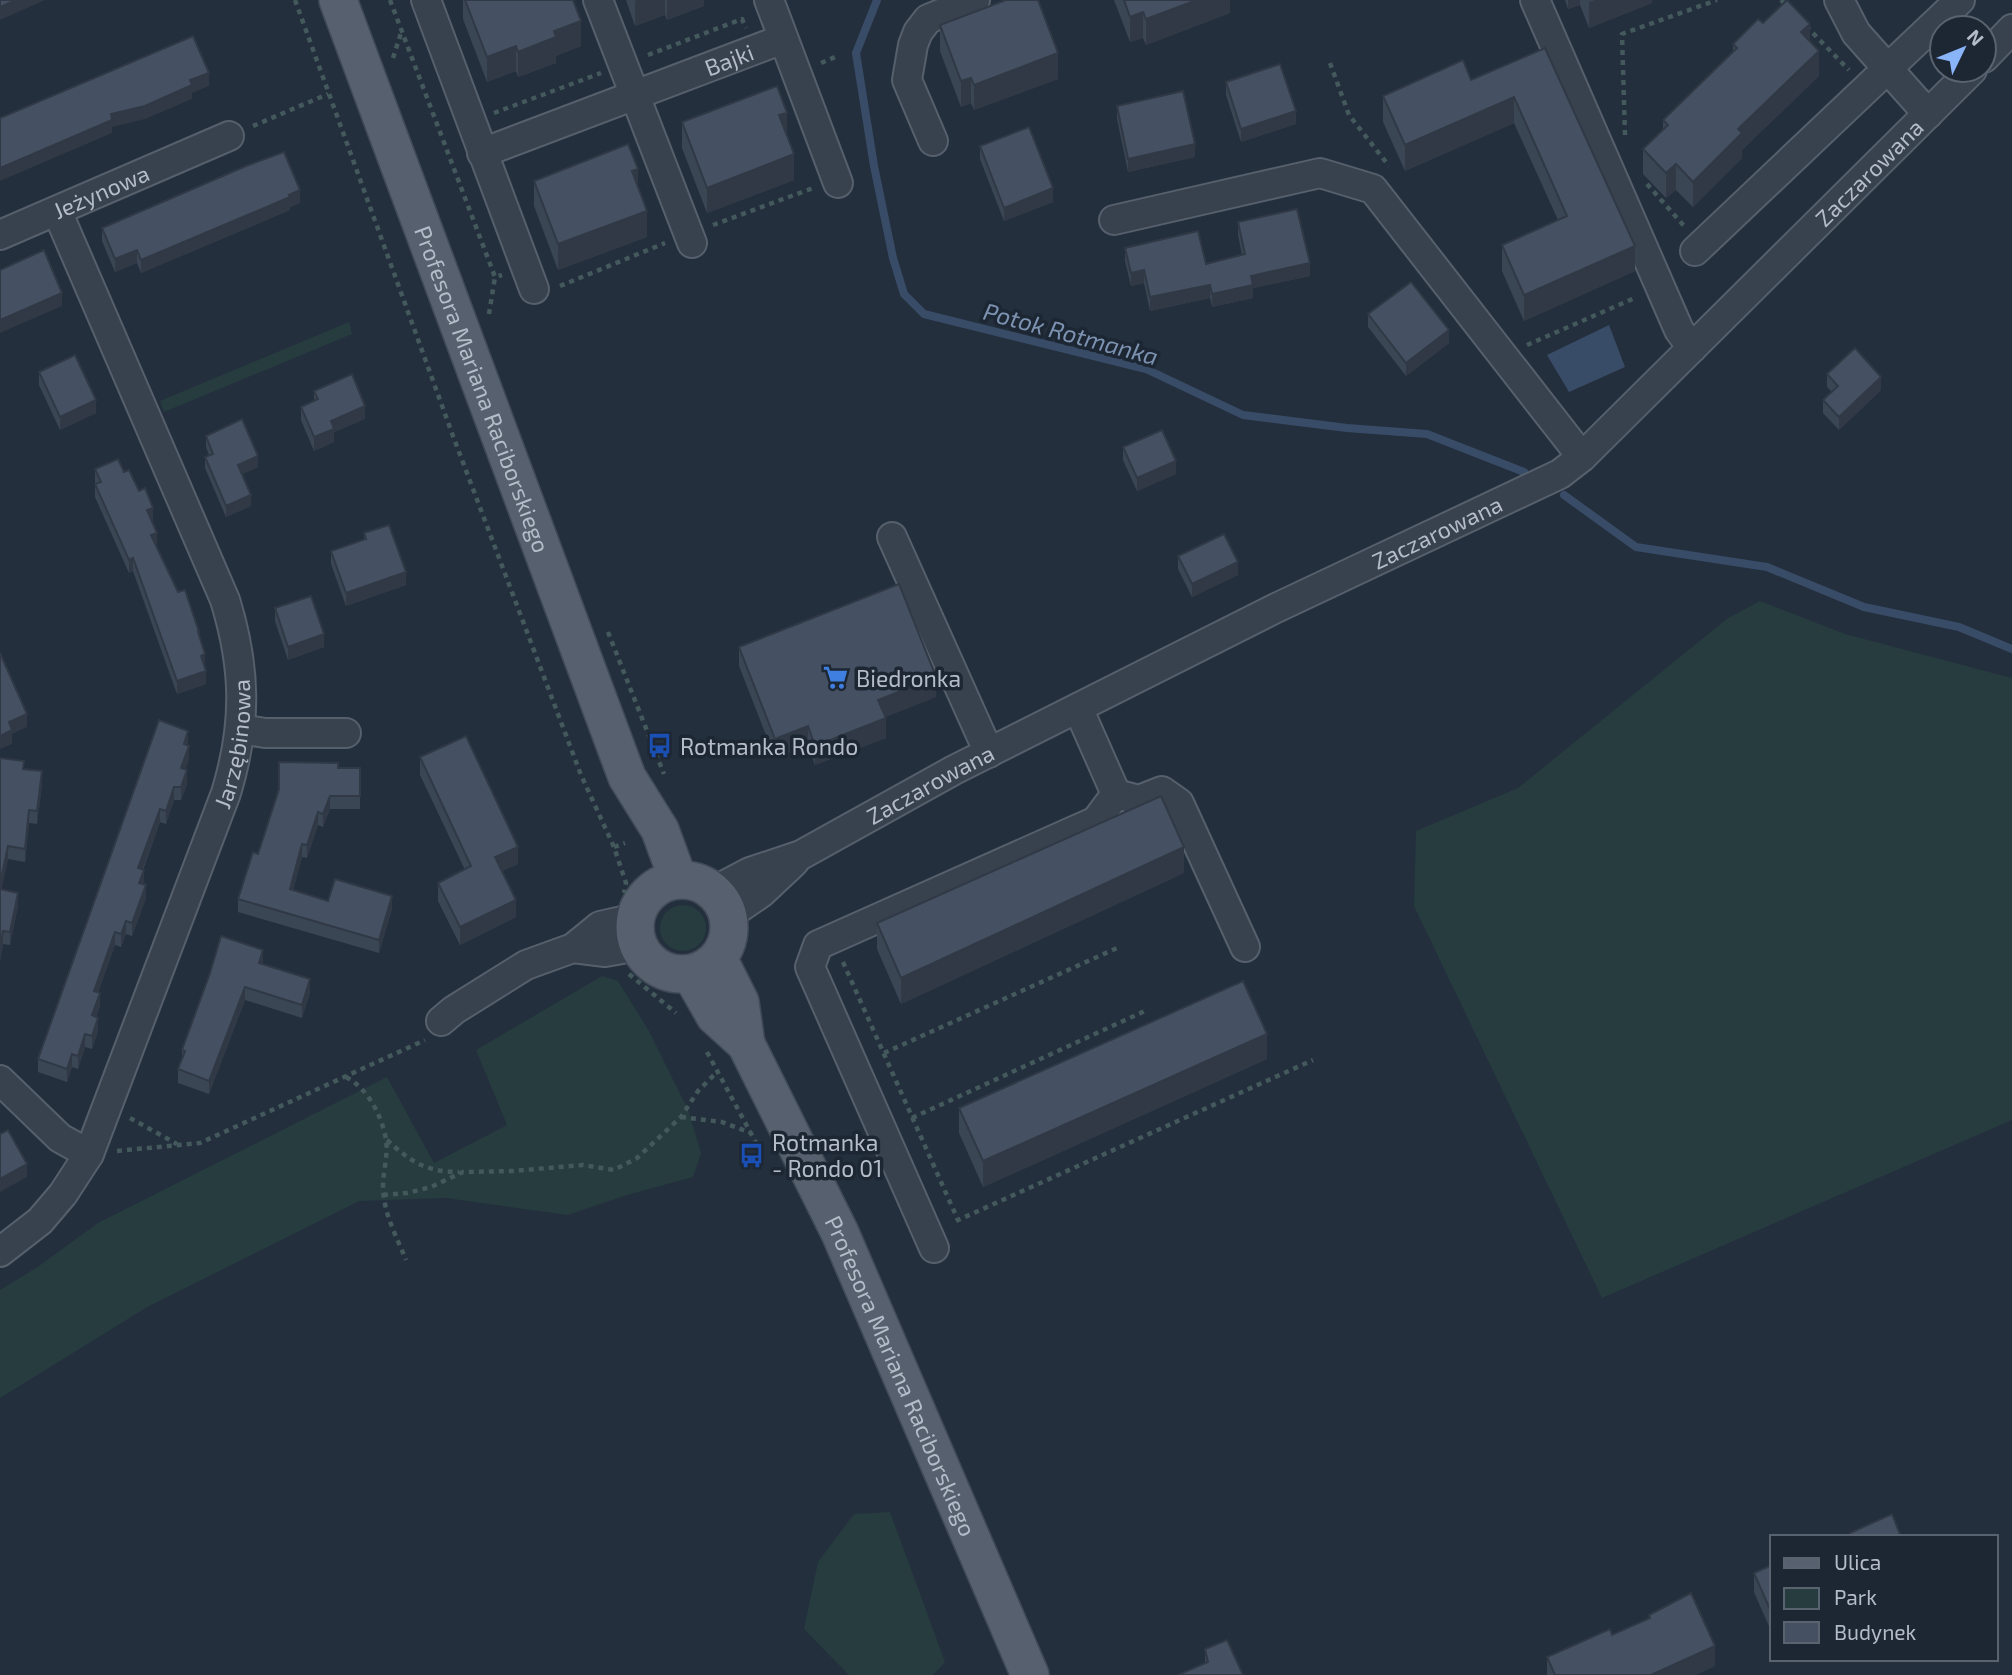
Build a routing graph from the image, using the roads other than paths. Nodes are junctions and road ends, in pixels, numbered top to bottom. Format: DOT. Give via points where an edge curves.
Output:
graph roads {
  1 [pos="338,0"];
  2 [pos="426,0"];
  3 [pos="598,0"];
  4 [pos="769,0"];
  5 [pos="975,0"];
  6 [pos="1535,0"];
  7 [pos="1839,0"];
  8 [pos="1959,0"];
  9 [pos="2012,29"];
  10 [pos="783,39"];
  11 [pos="1998,44"];
  12 [pos="1886,69"];
  13 [pos="1958,84"];
  14 [pos="636,96"];
  15 [pos="1928,114"];
  16 [pos="229,136"];
  17 [pos="933,141"];
  18 [pos="482,153"];
  19 [pos="838,183"];
  20 [pos="57,211"];
  21 [pos="1114,220"];
  22 [pos="0,236"];
  23 [pos="692,243"];
  24 [pos="1694,244"];
  25 [pos="530,277"];
  26 [pos="1692,348"];
  27 [pos="1582,457"];
  28 [pos="892,537"];
  29 [pos="1078,708"];
  30 [pos="241,729"];
  31 [pos="346,733"];
  32 [pos="989,753"];
  33 [pos="1116,794"];
  34 [pos="722,903"];
  35 [pos="635,918"];
  36 [pos="1245,947"];
  37 [pos="704,966"];
  38 [pos="438,1029"];
  39 [pos="0,1080"];
  40 [pos="89,1154"];
  41 [pos="931,1241"];
  42 [pos="0,1252"];
  43 [pos="1030,1675"];
  1 -- 35 [label="main road, Profesora Mariana Raciborskiego" via="627,777 660,830"];
  2 -- 18 [label="street"];
  3 -- 14 [label="street"];
  4 -- 10 [label="street, Bajki"];
  5 -- 17 [label="street" via="928,19 913,45 907,80"];
  6 -- 26 [label="street" via="1679,330"];
  7 -- 12 [label="street" via="1856,33"];
  8 -- 12 [label="street"];
  9 -- 11 [label="street"];
  10 -- 14 [label="street, Bajki"];
  10 -- 19 [label="street"];
  12 -- 15 [label="street"];
  12 -- 24 [label="street"];
  13 -- 15 [label="street, Zaczarowana"];
  14 -- 18 [label="street, Bajki"];
  14 -- 23 [label="street"];
  15 -- 26 [label="street, Zaczarowana"];
  16 -- 20 [label="street, Jeżynowa"];
  18 -- 25 [label="street"];
  20 -- 22 [label="street, Jeżynowa"];
  20 -- 30 [label="street, Jarzębinowa" via="225,600 240,660"];
  21 -- 27 [label="street" via="1320,173 1373,189"];
  26 -- 27 [label="street, Zaczarowana"];
  27 -- 29 [label="street, Zaczarowana" via="1545,482 1276,608"];
  28 -- 32 [label="street"];
  29 -- 32 [label="street, Zaczarowana"];
  29 -- 33 [label="street"];
  30 -- 31 [label="street"];
  30 -- 40 [label="street, Jarzębinowa" via="226,793"];
  32 -- 34 [label="street, Zaczarowana" via="801,855 761,893"];
  33 -- 36 [label="street" via="1139,800 1163,791 1180,803 1203,883"];
  33 -- 41 [label="street" via="1096,821 818,945 810,967"];
  34 -- 35 [label="main road" via="704,884 692,880"];
  34 -- 37 [label="main road" via="730,930 726,946"];
  35 -- 37 [label="main road" via="648,959 660,969 675,974"];
  35 -- 38 [label="street" via="526,965 454,1010"];
  37 -- 43 [label="main road, Profesora Mariana Raciborskiego" via="715,1016 746,1044 839,1233"];
  39 -- 40 [label="street" via="61,1138"];
  40 -- 42 [label="street, Jarzębinowa" via="40,1221"];
}
